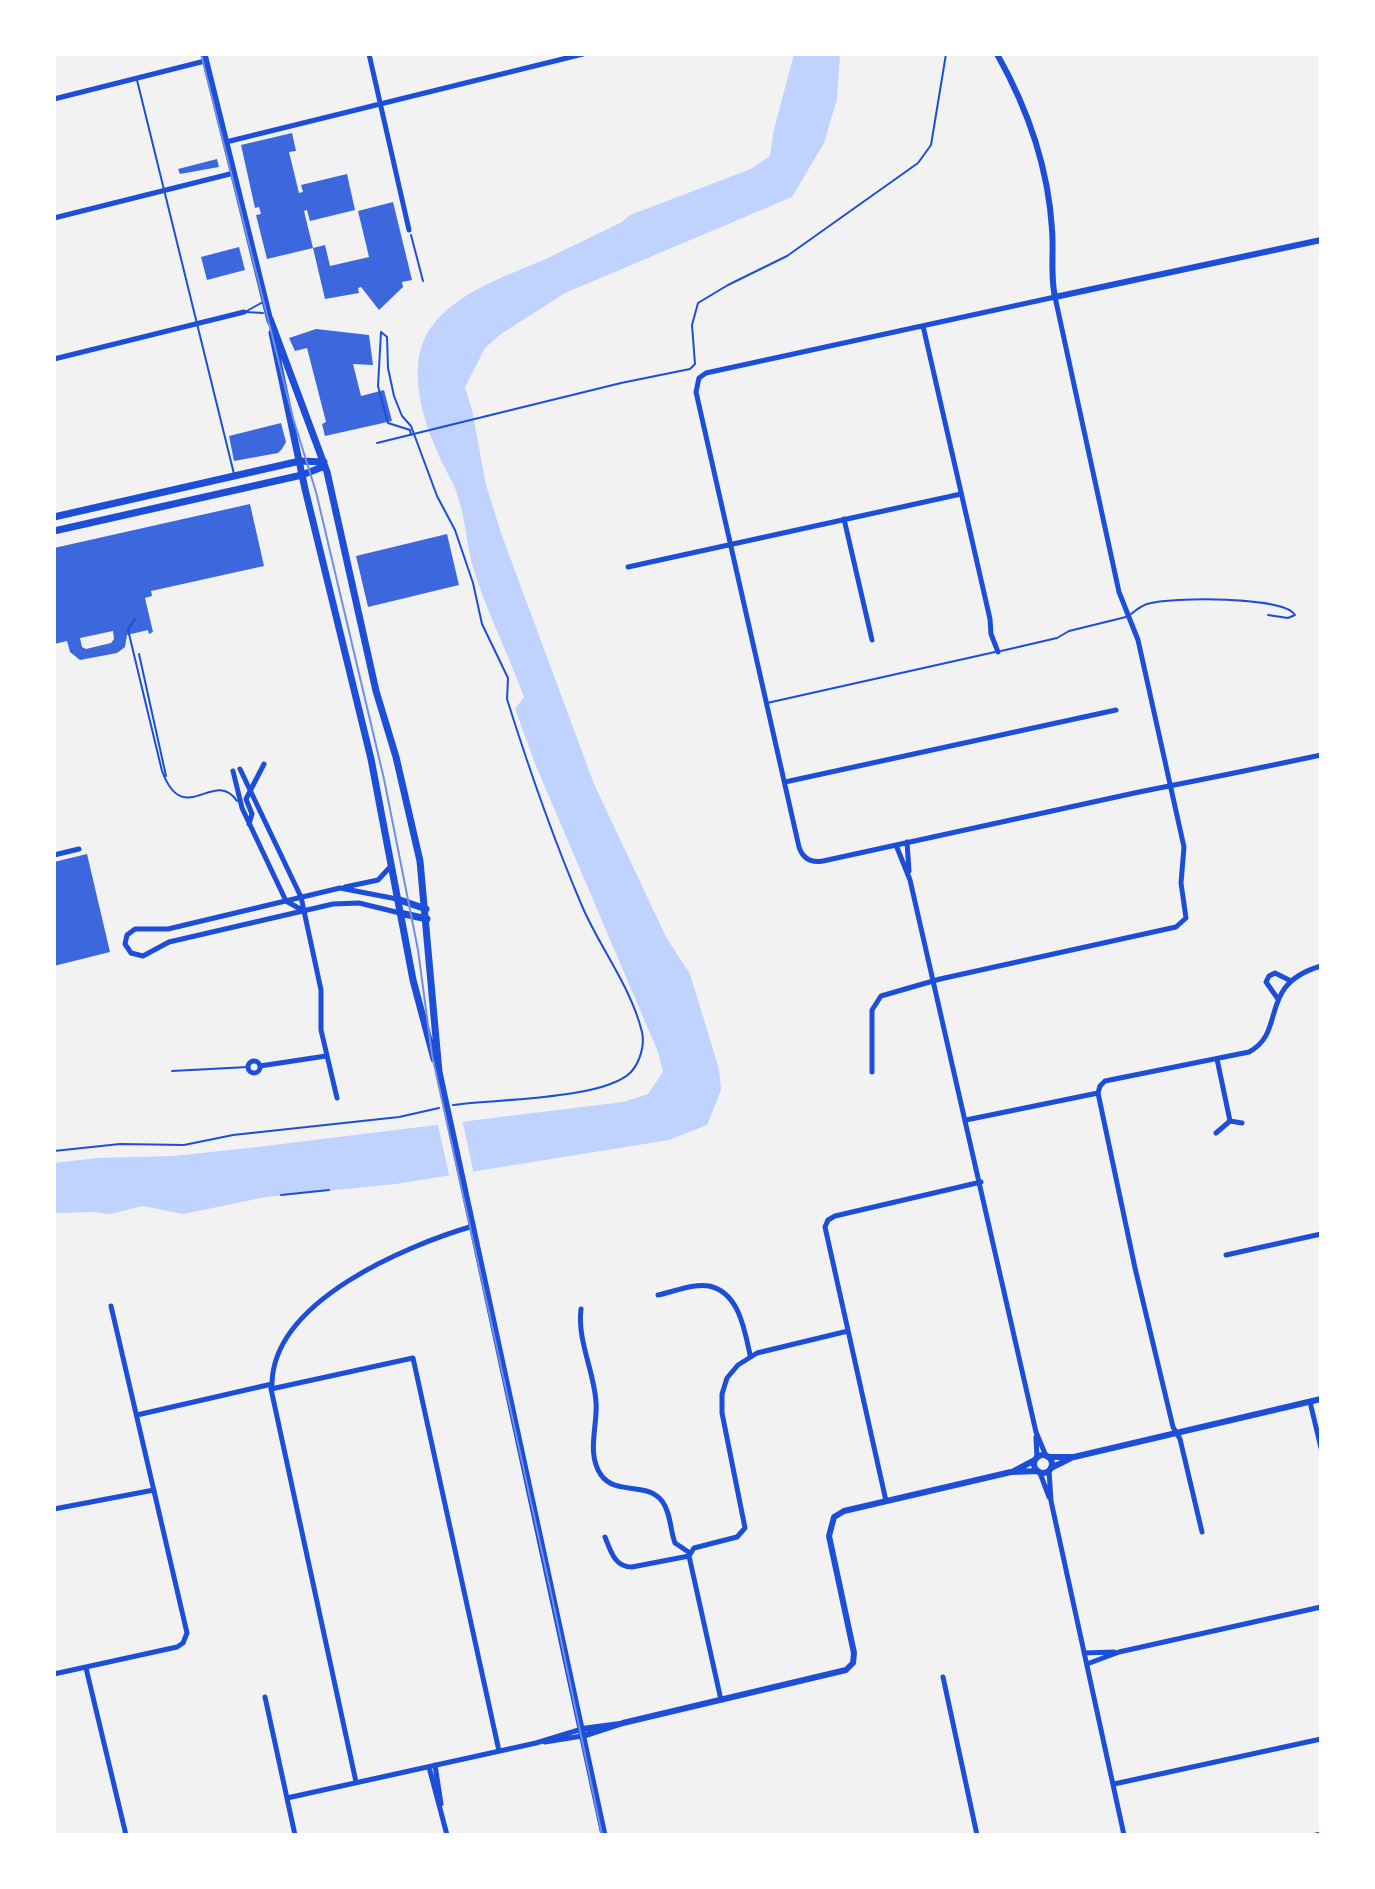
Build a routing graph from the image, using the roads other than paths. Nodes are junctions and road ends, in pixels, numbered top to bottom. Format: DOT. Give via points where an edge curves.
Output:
graph roads {
  1 [pos="369,54"];
  2 [pos="583,54"];
  3 [pos="997,54"];
  4 [pos="204,58"];
  5 [pos="137,78"];
  6 [pos="54,99"];
  7 [pos="380,104"];
  8 [pos="226,142"];
  9 [pos="234,173"];
  10 [pos="165,191"];
  11 [pos="54,218"];
  12 [pos="409,230"];
  13 [pos="1321,240"];
  14 [pos="1055,297"];
  15 [pos="266,301"];
  16 [pos="244,312"];
  17 [pos="269,316"];
  18 [pos="199,324"];
  19 [pos="923,326"];
  20 [pos="54,359"];
  21 [pos="300,461"];
  22 [pos="324,464"];
  23 [pos="234,475"];
  24 [pos="302,475"];
  25 [pos="163,491"];
  26 [pos="961,494"];
  27 [pos="165,507"];
  28 [pos="54,517"];
  29 [pos="844,519"];
  30 [pos="54,531"];
  31 [pos="730,543"];
  32 [pos="628,567"];
  33 [pos="1129,615"];
  34 [pos="1268,615"];
  35 [pos="135,619"];
  36 [pos="872,640"];
  37 [pos="998,652"];
  38 [pos="139,654"];
  39 [pos="766,704"];
  40 [pos="1116,710"];
  41 [pos="1321,755"];
  42 [pos="264,764"];
  43 [pos="166,781"];
  44 [pos="785,782"];
  45 [pos="1171,786"];
  46 [pos="250,793"];
  47 [pos="242,808"];
  48 [pos="249,824"];
  49 [pos="270,834"];
  50 [pos="257,840"];
  51 [pos="907,842"];
  52 [pos="896,845"];
  53 [pos="79,849"];
  54 [pos="54,855"];
  55 [pos="391,866"];
  56 [pos="910,880"];
  57 [pos="340,888"];
  58 [pos="301,897"];
  59 [pos="397,899"];
  60 [pos="286,901"];
  61 [pos="265,906"];
  62 [pos="426,909"];
  63 [pos="303,910"];
  64 [pos="239,912"];
  65 [pos="400,913"];
  66 [pos="268,918"];
  67 [pos="427,919"];
  68 [pos="241,924"];
  69 [pos="1321,966"];
  70 [pos="1291,981"];
  71 [pos="934,982"];
  72 [pos="1278,999"];
  73 [pos="326,1056"];
  74 [pos="1217,1059"];
  75 [pos="248,1067"];
  76 [pos="172,1071"];
  77 [pos="439,1072"];
  78 [pos="872,1072"];
  79 [pos="1098,1093"];
  80 [pos="337,1098"];
  81 [pos="966,1120"];
  82 [pos="1230,1121"];
  83 [pos="1242,1123"];
  84 [pos="1216,1133"];
  85 [pos="981,1182"];
  86 [pos="473,1226"];
  87 [pos="1321,1234"];
  88 [pos="1226,1255"];
  89 [pos="658,1295"];
  90 [pos="111,1306"];
  91 [pos="581,1309"];
  92 [pos="848,1331"];
  93 [pos="750,1355"];
  94 [pos="272,1386"];
  95 [pos="1321,1399"];
  96 [pos="1310,1402"];
  97 [pos="137,1415"];
  98 [pos="1036,1432"];
  99 [pos="1177,1433"];
  100 [pos="1321,1448"];
  101 [pos="1047,1457"];
  102 [pos="1074,1457"];
  103 [pos="1036,1459"];
  104 [pos="1050,1470"];
  105 [pos="1011,1472"];
  106 [pos="1039,1472"];
  107 [pos="154,1490"];
  108 [pos="886,1501"];
  109 [pos="1051,1501"];
  110 [pos="54,1509"];
  111 [pos="1202,1532"];
  112 [pos="605,1537"];
  113 [pos="689,1554"];
  114 [pos="1321,1607"];
  115 [pos="1119,1652"];
  116 [pos="1084,1653"];
  117 [pos="1087,1664"];
  118 [pos="86,1668"];
  119 [pos="54,1674"];
  120 [pos="943,1677"];
  121 [pos="265,1697"];
  122 [pos="721,1701"];
  123 [pos="582,1733"];
  124 [pos="1321,1739"];
  125 [pos="499,1751"];
  126 [pos="432,1766"];
  127 [pos="356,1782"];
  128 [pos="1114,1784"];
  129 [pos="287,1798"];
  130 [pos="126,1835"];
  131 [pos="295,1835"];
  132 [pos="447,1835"];
  133 [pos="604,1835"];
  134 [pos="977,1835"];
  135 [pos="1124,1835"];
  1 -- 7 [label="street"];
  2 -- 7 [label="street"];
  3 -- 14 [label="street" via="1024,105 1040,152"];
  4 -- 5 [label="street"];
  4 -- 8 [label="main road"];
  5 -- 6 [label="street"];
  5 -- 10 [label="lane"];
  7 -- 8 [label="street"];
  7 -- 12 [label="street"];
  8 -- 9 [label="main road"];
  9 -- 10 [label="street"];
  9 -- 15 [label="main road"];
  10 -- 11 [label="street"];
  10 -- 18 [label="lane"];
  13 -- 14 [label="street"];
  14 -- 19 [label="street"];
  14 -- 33 [label="street" via="1119,592"];
  15 -- 16 [label="lane"];
  15 -- 17 [label="main road"];
  16 -- 17 [label="lane"];
  16 -- 18 [label="street"];
  17 -- 21 [label="main road"];
  17 -- 22 [label="main road"];
  18 -- 20 [label="street"];
  18 -- 23 [label="lane"];
  19 -- 26 [label="street"];
  19 -- 31 [label="street" via="706,373 696,383"];
  21 -- 22 [label="main road"];
  21 -- 23 [label="main road"];
  21 -- 24 [label="main road"];
  22 -- 24 [label="main road"];
  22 -- 62 [label="main road" via="400,772"];
  23 -- 25 [label="main road"];
  24 -- 27 [label="main road"];
  24 -- 55 [label="main road" via="371,759"];
  25 -- 27 [label="main road"];
  25 -- 28 [label="main road"];
  26 -- 29 [label="street"];
  26 -- 37 [label="street"];
  27 -- 30 [label="main road"];
  29 -- 31 [label="street"];
  29 -- 36 [label="street"];
  31 -- 32 [label="street"];
  31 -- 39 [label="street"];
  33 -- 34 [label="lane" via="1153,603 1232,599 1281,605 1295,615"];
  33 -- 37 [label="lane"];
  33 -- 45 [label="street"];
  35 -- 43 [label="lane" via="128,629"];
  37 -- 39 [label="lane"];
  38 -- 43 [label="lane"];
  39 -- 44 [label="street"];
  40 -- 44 [label="street"];
  41 -- 45 [label="street"];
  42 -- 46 [label="street"];
  43 -- 47 [label="lane" via="184,798 231,793"];
  44 -- 52 [label="street" via="800,851 809,861"];
  45 -- 51 [label="street"];
  45 -- 71 [label="street" via="1184,853 1184,923"];
  46 -- 47 [label="street" via="237,770"];
  46 -- 48 [label="street"];
  46 -- 49 [label="street"];
  47 -- 48 [label="street"];
  48 -- 50 [label="street"];
  49 -- 50 [label="street"];
  49 -- 58 [label="street"];
  50 -- 60 [label="street"];
  51 -- 52 [label="street"];
  51 -- 56 [label="street"];
  52 -- 56 [label="street"];
  53 -- 54 [label="street"];
  55 -- 57 [label="street" via="377,881"];
  55 -- 59 [label="main road"];
  56 -- 71 [label="street"];
  57 -- 58 [label="street"];
  57 -- 59 [label="street"];
  58 -- 60 [label="street"];
  58 -- 63 [label="street"];
  59 -- 62 [label="main road"];
  59 -- 65 [label="main road"];
  60 -- 61 [label="street"];
  60 -- 63 [label="street"];
  61 -- 64 [label="street"];
  61 -- 66 [label="street"];
  62 -- 67 [label="main road"];
  63 -- 65 [label="street" via="347,902"];
  63 -- 66 [label="street"];
  63 -- 73 [label="street" via="321,990"];
  64 -- 68 [label="street"];
  64 -- 68 [label="street" via="168,929 135,929 125,944 131,953 143,956 166,943"];
  65 -- 67 [label="main road"];
  65 -- 77 [label="main road"];
  66 -- 68 [label="street"];
  67 -- 77 [label="main road"];
  69 -- 70 [label="street"];
  70 -- 72 [label="street"];
  70 -- 72 [label="street" via="1280,974 1269,976 1266,982"];
  71 -- 78 [label="street" via="881,996 875,1003"];
  71 -- 81 [label="street"];
  72 -- 74 [label="street" via="1261,1043 1249,1052"];
  73 -- 75 [label="street" via="260,1066 253,1061"];
  73 -- 80 [label="street"];
  74 -- 79 [label="street" via="1105,1081"];
  74 -- 82 [label="street"];
  75 -- 76 [label="lane"];
  77 -- 86 [label="main road"];
  79 -- 81 [label="street"];
  79 -- 99 [label="street"];
  81 -- 85 [label="street"];
  82 -- 83 [label="street"];
  82 -- 84 [label="street"];
  85 -- 92 [label="street" via="828,1220 826,1232"];
  85 -- 98 [label="street"];
  86 -- 94 [label="street" via="379,1263 315,1306 282,1342 272,1367"];
  86 -- 123 [label="main road"];
  87 -- 88 [label="street"];
  89 -- 93 [label="street" via="700,1286 718,1290 736,1307"];
  90 -- 97 [label="street"];
  91 -- 113 [label="street" via="596,1397 593,1445 599,1471 613,1485 660,1499 675,1543"];
  92 -- 93 [label="street"];
  92 -- 108 [label="street"];
  93 -- 113 [label="street" via="727,1378 721,1404 745,1528 737,1537 698,1546"];
  94 -- 97 [label="street"];
  94 -- 125 [label="street" via="413,1358"];
  94 -- 127 [label="street"];
  95 -- 96 [label="street"];
  96 -- 99 [label="street"];
  96 -- 100 [label="street"];
  97 -- 107 [label="street"];
  98 -- 101 [label="street"];
  98 -- 103 [label="street"];
  99 -- 102 [label="street"];
  99 -- 111 [label="street"];
  101 -- 102 [label="street"];
  101 -- 103 [label="street"];
  101 -- 104 [label="street"];
  102 -- 104 [label="street"];
  103 -- 105 [label="street"];
  103 -- 106 [label="street"];
  104 -- 106 [label="street"];
  104 -- 109 [label="street"];
  105 -- 106 [label="street"];
  105 -- 108 [label="street"];
  106 -- 109 [label="street"];
  107 -- 110 [label="street"];
  107 -- 118 [label="street" via="187,1633 177,1647"];
  108 -- 122 [label="street" via="844,1511 831,1521 829,1536 853,1663 837,1674"];
  109 -- 116 [label="street"];
  112 -- 113 [label="street" via="624,1567"];
  113 -- 122 [label="street"];
  114 -- 115 [label="street"];
  115 -- 116 [label="street"];
  115 -- 117 [label="street"];
  116 -- 117 [label="street"];
  117 -- 128 [label="street"];
  118 -- 119 [label="street"];
  118 -- 130 [label="street"];
  120 -- 134 [label="street"];
  121 -- 129 [label="street"];
  122 -- 123 [label="street"];
  123 -- 125 [label="street"];
  123 -- 133 [label="main road"];
  124 -- 128 [label="street"];
  125 -- 126 [label="street"];
  126 -- 127 [label="street"];
  126 -- 132 [label="street"];
  127 -- 129 [label="street"];
  128 -- 135 [label="street"];
  129 -- 131 [label="street"];
}
